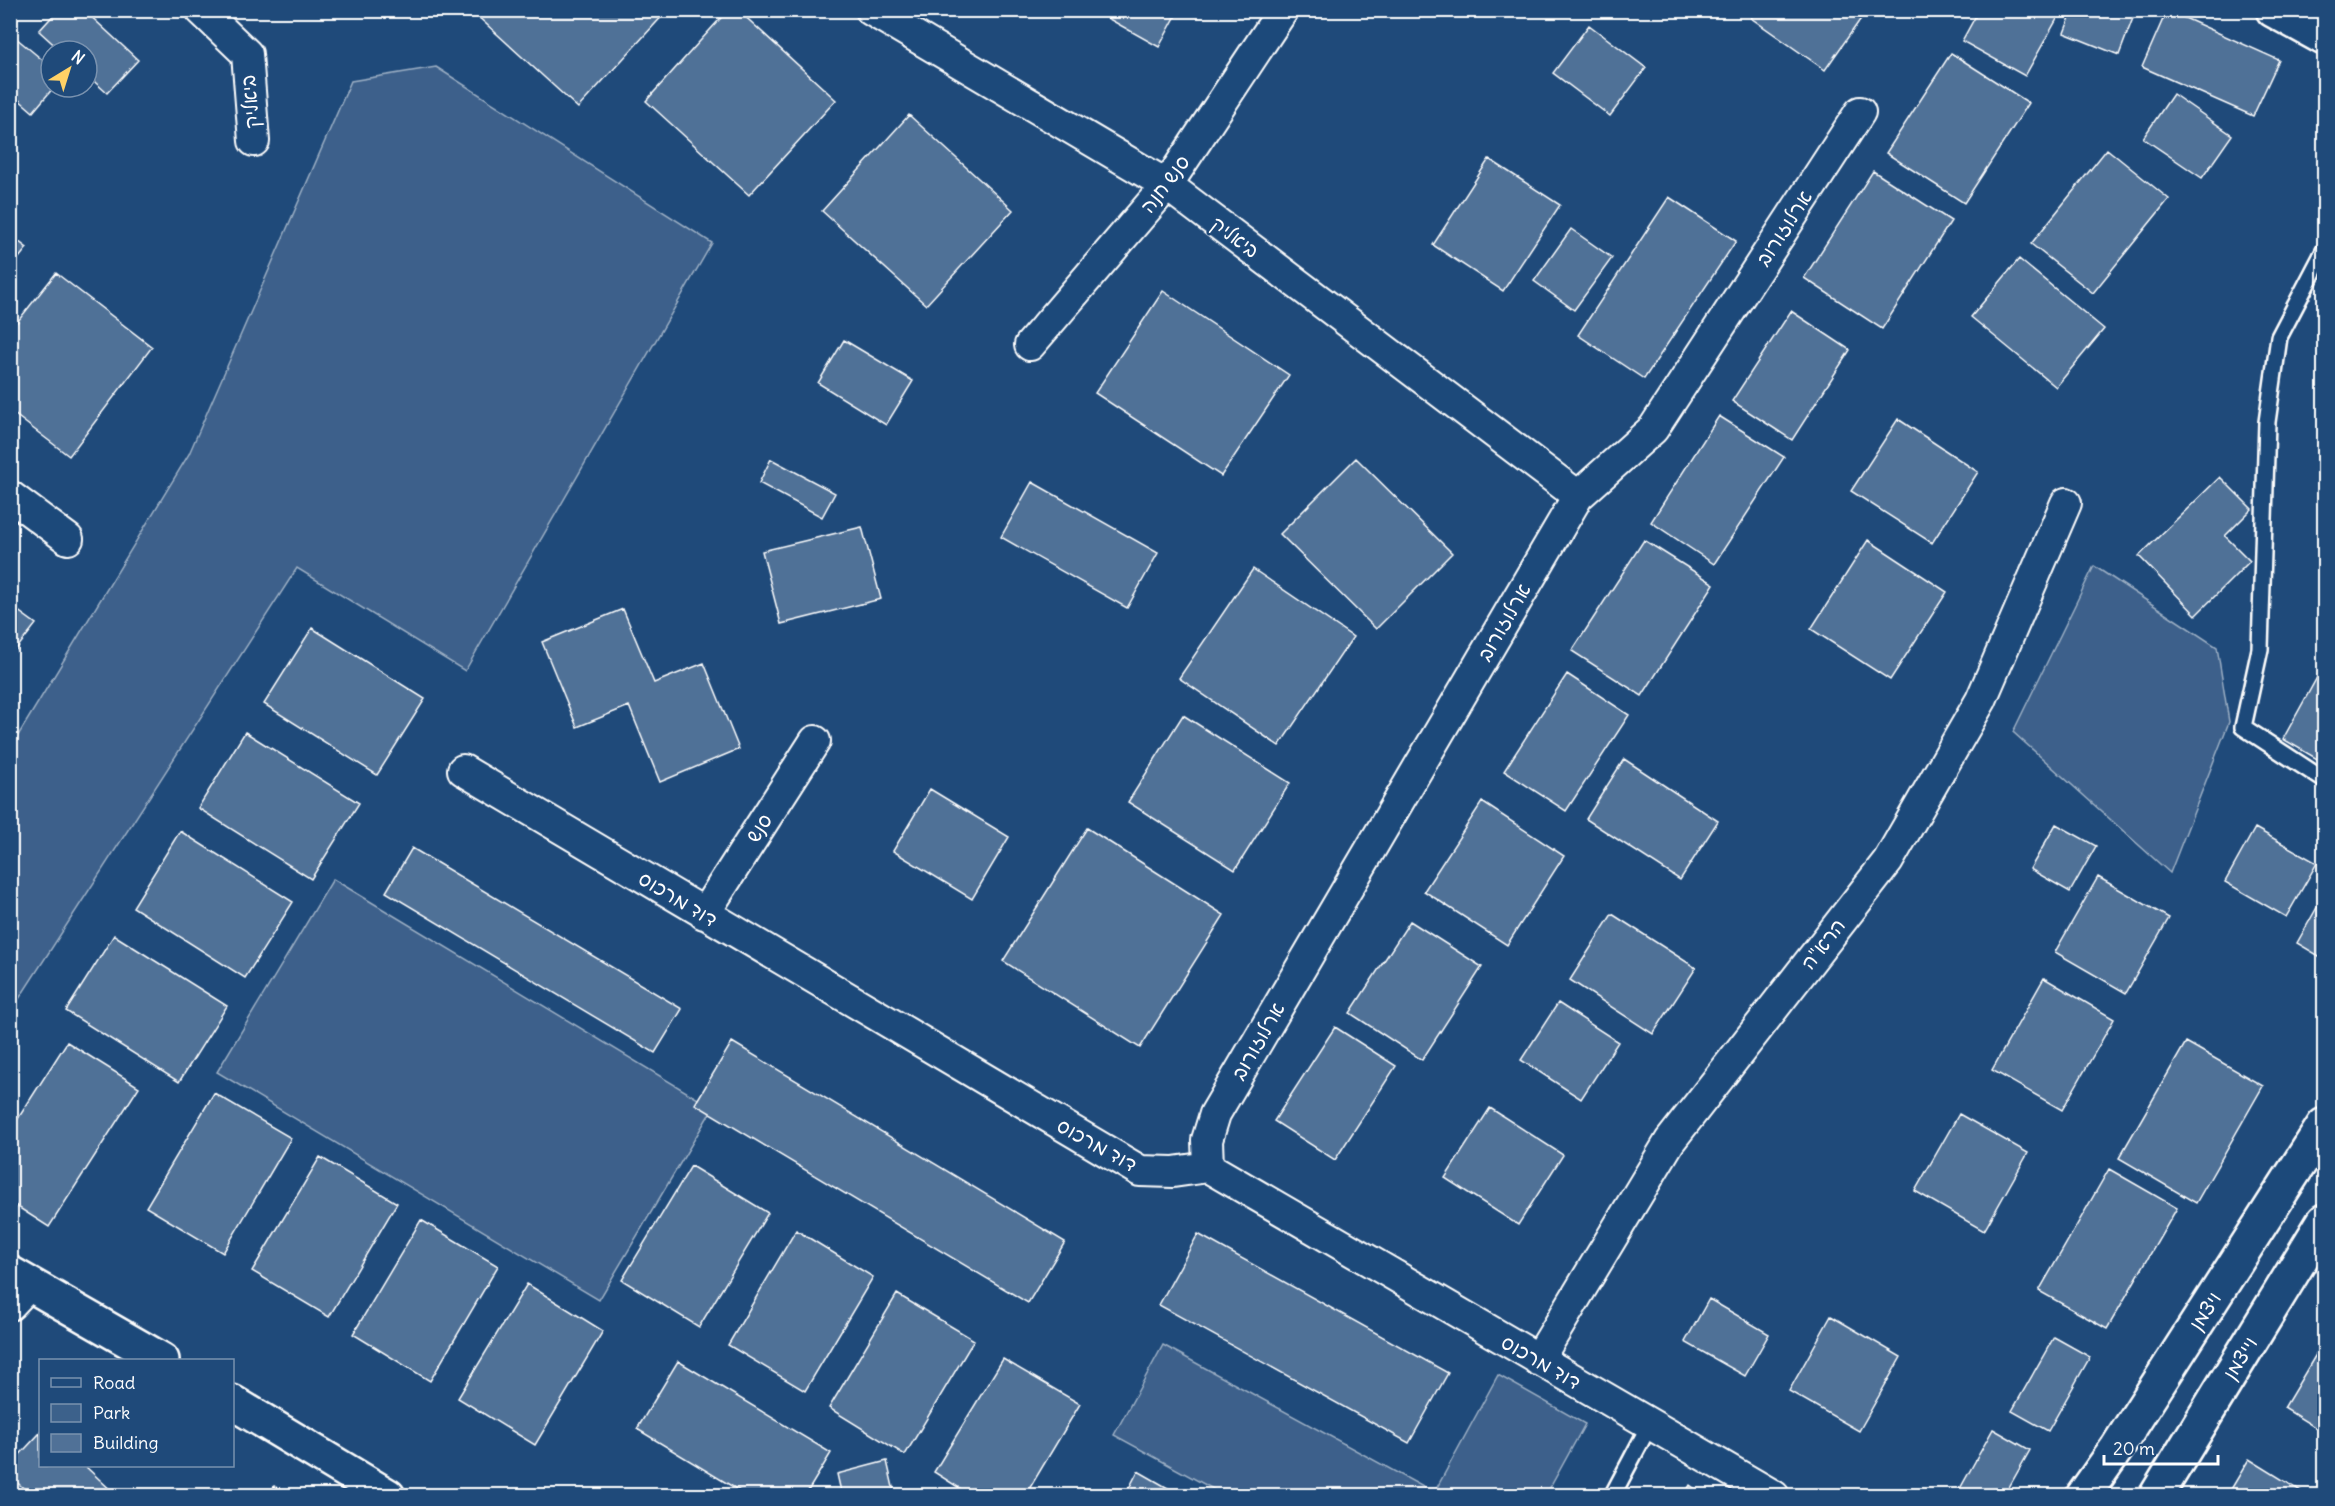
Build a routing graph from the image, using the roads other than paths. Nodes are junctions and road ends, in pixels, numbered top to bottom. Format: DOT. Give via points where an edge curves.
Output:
graph roads {
  1 [pos="201,10"];
  2 [pos="871,10"];
  3 [pos="1283,10"];
  4 [pos="2273,10"];
  5 [pos="2325,38"];
  6 [pos="1860,112"];
  7 [pos="254,141"];
  8 [pos="1167,185"];
  9 [pos="2325,251"];
  10 [pos="1030,345"];
  11 [pos="10,496"];
  12 [pos="1578,496"];
  13 [pos="2066,503"];
  14 [pos="68,539"];
  15 [pos="815,741"];
  16 [pos="463,771"];
  17 [pos="2325,780"];
  18 [pos="704,914"];
  19 [pos="2325,1125"];
  20 [pos="1208,1167"];
  21 [pos="2325,1221"];
  22 [pos="17,1287"];
  23 [pos="160,1359"];
  24 [pos="1538,1360"];
  25 [pos="234,1403"];
  26 [pos="1650,1424"];
  27 [pos="388,1496"];
  28 [pos="1612,1496"];
  29 [pos="1774,1496"];
  30 [pos="2083,1496"];
  31 [pos="2156,1496"];
  1 -- 7 [label="street, ביאליק" via="247,54"];
  2 -- 8 [label="street, ביאליק"];
  3 -- 8 [label="street, סנש חנה"];
  4 -- 5 [label="street"];
  6 -- 12 [label="street, ארלוזורוב" via="1653,429"];
  8 -- 10 [label="street, סנש חנה"];
  8 -- 12 [label="street, ביאליק"];
  9 -- 17 [label="lane" via="2279,337 2267,422 2260,650 2243,727"];
  11 -- 14 [label="street"];
  12 -- 20 [label="street, ארלוזורוב" via="1215,1114 1207,1140"];
  13 -- 24 [label="street, הרא\"ה" via="1981,700 1888,861 1670,1141"];
  15 -- 18 [label="street, סנש"];
  16 -- 18 [label="street, דוד מרכוס"];
  18 -- 20 [label="street, דוד מרכוס" via="1140,1171"];
  19 -- 30 [label="street, ויצמן"];
  20 -- 24 [label="street, דוד מרכוס"];
  21 -- 31 [label="street, וייצמן"];
  22 -- 23 [label="street"];
  24 -- 26 [label="street, דוד מרכוס"];
  25 -- 27 [label="street"];
  26 -- 28 [label="lane"];
  26 -- 29 [label="street, דוד מרכוס"];
}
